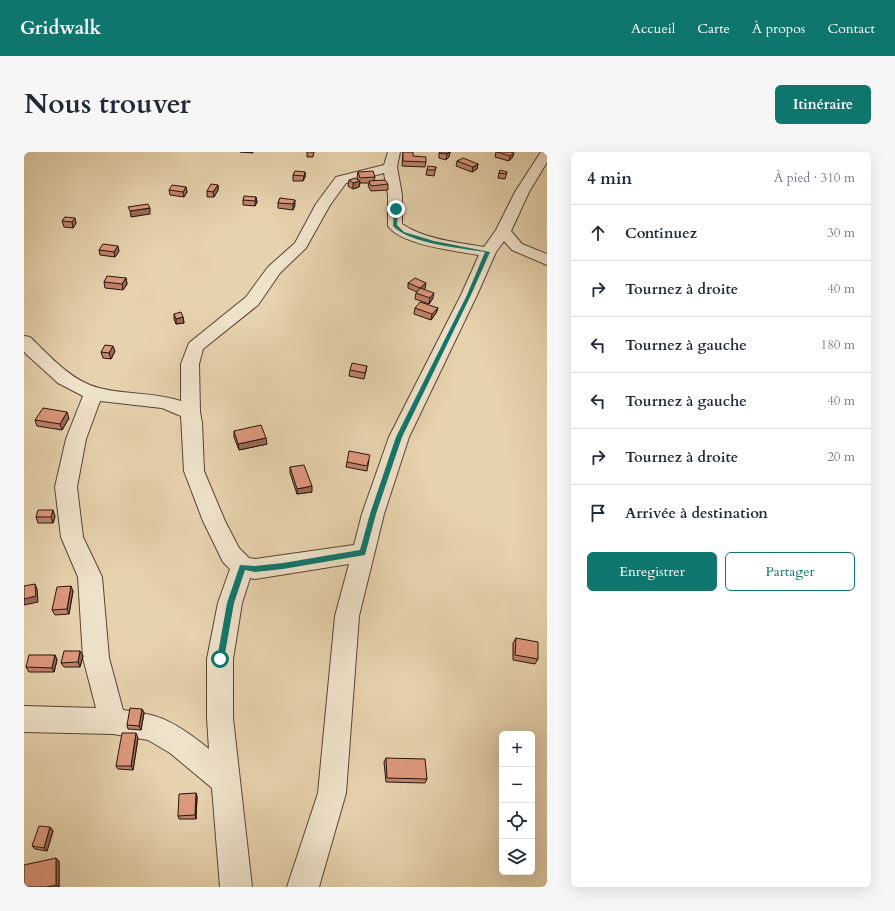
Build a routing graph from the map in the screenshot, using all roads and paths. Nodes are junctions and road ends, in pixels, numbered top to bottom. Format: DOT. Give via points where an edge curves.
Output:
graph roads {
  1 [pos="547,152"];
  2 [pos="392,160"];
  3 [pos="503,231"];
  4 [pos="488,252"];
  5 [pos="547,260"];
  6 [pos="24,341"];
  7 [pos="94,393"];
  8 [pos="190,412"];
  9 [pos="363,553"];
  10 [pos="242,567"];
  11 [pos="24,719"];
  12 [pos="113,721"];
  13 [pos="227,782"];
  14 [pos="236,887"];
  15 [pos="303,887"];
  1 -- 3 [label="street" via="522,192"];
  2 -- 4 [label="street" via="395,226 403,232 433,242"];
  2 -- 8 [label="street" via="341,180 323,204 301,245 274,270 252,301 195,347 190,364"];
  3 -- 4 [label="street"];
  3 -- 5 [label="street" via="517,247"];
  4 -- 9 [label="street" via="399,437 373,514"];
  6 -- 7 [label="street" via="48,365 70,381"];
  7 -- 8 [label="street" via="153,401"];
  7 -- 12 [label="street" via="76,439 66,487 72,537 90,577 96,658"];
  8 -- 10 [label="street" via="194,471 214,521 231,555"];
  9 -- 10 [label="street" via="283,566 255,569"];
  9 -- 15 [label="street" via="347,616 332,793"];
  10 -- 13 [label="street" via="230,603 220,659 220,718"];
  11 -- 12 [label="street"];
  12 -- 13 [label="street" via="152,728 180,743"];
  13 -- 14 [label="street"];
}
